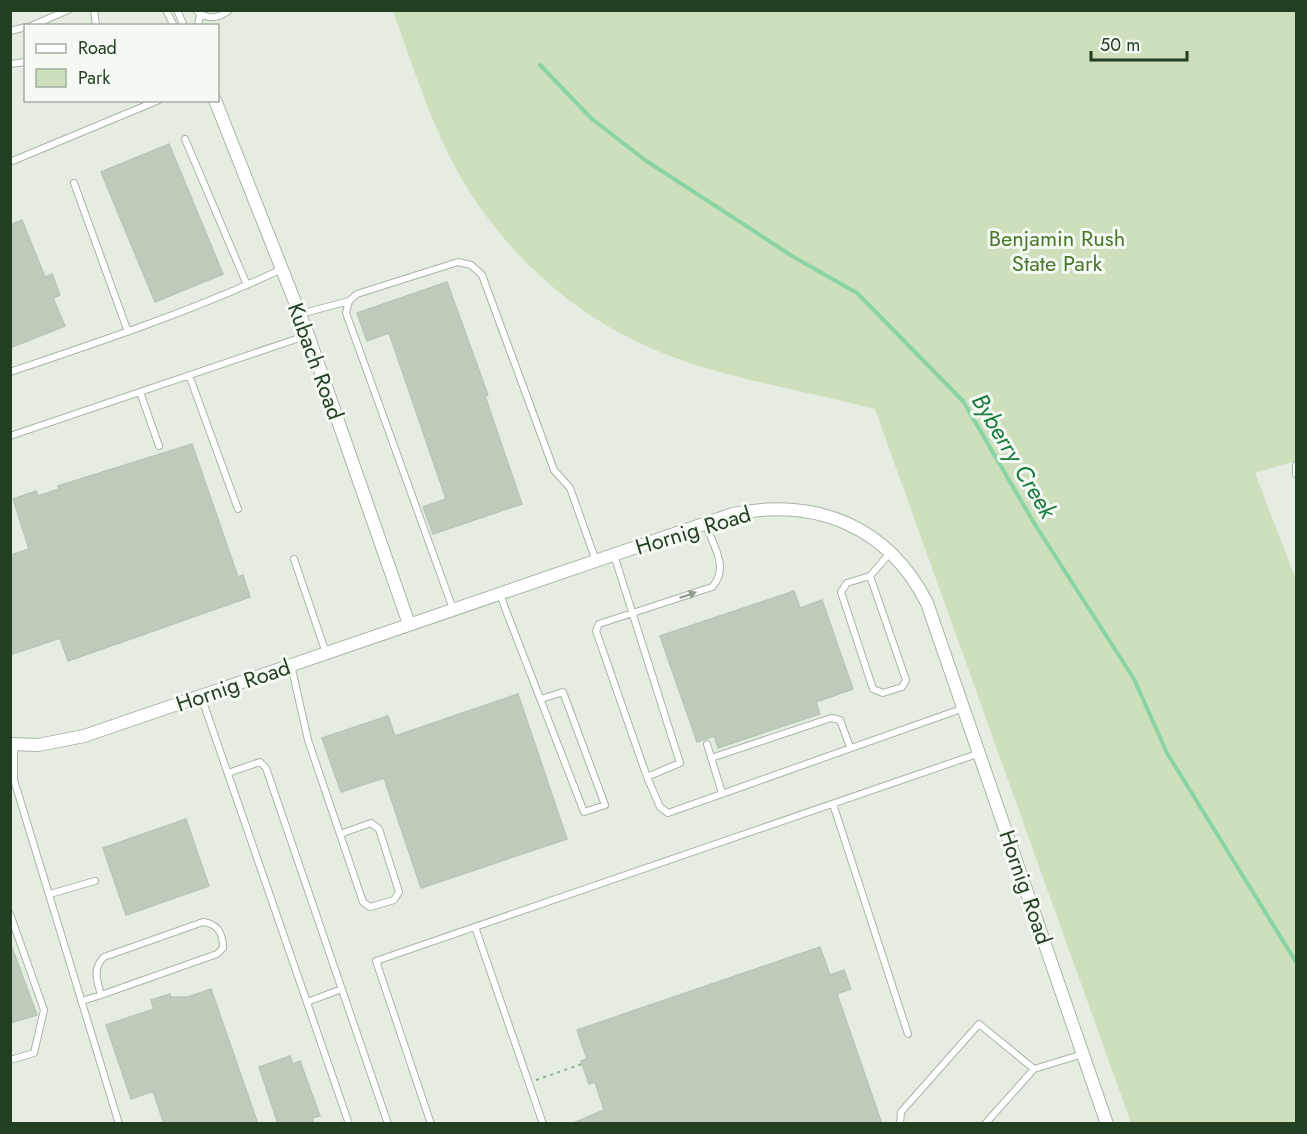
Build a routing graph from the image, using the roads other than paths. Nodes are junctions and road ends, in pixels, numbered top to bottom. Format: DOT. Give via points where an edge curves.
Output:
graph roads {
  1 [pos="68,10"];
  2 [pos="166,10"];
  3 [pos="177,10"];
  4 [pos="229,10"];
  5 [pos="198,13"];
  6 [pos="36,24"];
  7 [pos="173,24"];
  8 [pos="183,24"];
  9 [pos="154,102"];
  10 [pos="216,102"];
  11 [pos="185,139"];
  12 [pos="10,162"];
  13 [pos="74,183"];
  14 [pos="283,268"];
  15 [pos="247,285"];
  16 [pos="349,301"];
  17 [pos="300,314"];
  18 [pos="128,332"];
  19 [pos="308,335"];
  20 [pos="10,372"];
  21 [pos="189,375"];
  22 [pos="140,392"];
  23 [pos="10,436"];
  24 [pos="159,446"];
  25 [pos="1296,465"];
  26 [pos="1296,474"];
  27 [pos="238,510"];
  28 [pos="705,523"];
  29 [pos="891,552"];
  30 [pos="614,554"];
  31 [pos="294,559"];
  32 [pos="596,561"];
  33 [pos="870,576"];
  34 [pos="500,593"];
  35 [pos="453,609"];
  36 [pos="633,613"];
  37 [pos="409,624"];
  38 [pos="326,653"];
  39 [pos="291,665"];
  40 [pos="201,696"];
  41 [pos="540,699"];
  42 [pos="965,707"];
  43 [pos="707,744"];
  44 [pos="12,745"];
  45 [pos="850,747"];
  46 [pos="980,753"];
  47 [pos="711,758"];
  48 [pos="228,773"];
  49 [pos="647,777"];
  50 [pos="722,793"];
  51 [pos="833,804"];
  52 [pos="340,834"];
  53 [pos="95,881"];
  54 [pos="50,894"];
  55 [pos="10,914"];
  56 [pos="475,927"];
  57 [pos="342,989"];
  58 [pos="101,995"];
  59 [pos="82,1002"];
  60 [pos="307,1002"];
  61 [pos="908,1034"];
  62 [pos="1083,1054"];
  63 [pos="10,1060"];
  64 [pos="1034,1069"];
  65 [pos="118,1124"];
  66 [pos="350,1124"];
  67 [pos="388,1124"];
  68 [pos="431,1124"];
  69 [pos="543,1124"];
  70 [pos="900,1124"];
  71 [pos="985,1124"];
  72 [pos="1107,1124"];
  1 -- 6 [label="lane"];
  2 -- 7 [label="lane"];
  3 -- 8 [label="lane"];
  4 -- 5 [label="lane" via="213,18"];
  9 -- 12 [label="lane"];
  10 -- 14 [label="street, Kubach Road"];
  11 -- 15 [label="lane"];
  13 -- 18 [label="lane"];
  14 -- 15 [label="lane"];
  14 -- 17 [label="street, Kubach Road"];
  15 -- 18 [label="lane"];
  16 -- 17 [label="lane"];
  16 -- 32 [label="lane" via="357,294 458,262 471,265 482,275 554,470 570,488"];
  16 -- 35 [label="lane" via="346,313"];
  17 -- 19 [label="street, Kubach Road"];
  18 -- 20 [label="lane"];
  19 -- 21 [label="lane"];
  19 -- 37 [label="street, Kubach Road"];
  21 -- 22 [label="lane"];
  21 -- 27 [label="lane"];
  22 -- 23 [label="lane"];
  22 -- 24 [label="lane"];
  25 -- 26 [label="lane"];
  28 -- 29 [label="street, Hornig Road" via="752,510 806,510 856,528"];
  28 -- 30 [label="street, Hornig Road"];
  36 -- 28 [label="lane, one-way" via="712,587 719,579 722,569"];
  29 -- 33 [label="lane"];
  29 -- 42 [label="street, Hornig Road" via="911,574 927,603"];
  30 -- 32 [label="street, Hornig Road"];
  30 -- 36 [label="lane"];
  31 -- 38 [label="lane"];
  32 -- 34 [label="street, Hornig Road"];
  33 -- 33 [label="lane" via="906,680 902,687 883,693 873,689 842,592 847,583"];
  34 -- 35 [label="street, Hornig Road"];
  34 -- 41 [label="lane"];
  35 -- 37 [label="street, Hornig Road"];
  36 -- 49 [label="lane" via="680,763"];
  36 -- 49 [label="lane" via="599,624 596,631"];
  37 -- 38 [label="street, Hornig Road"];
  38 -- 39 [label="street, Hornig Road"];
  39 -- 40 [label="street, Hornig Road"];
  39 -- 52 [label="lane" via="308,740"];
  40 -- 44 [label="street, Hornig Road" via="84,735 38,745"];
  40 -- 48 [label="lane"];
  41 -- 41 [label="lane" via="584,812 605,805 563,692"];
  42 -- 45 [label="lane"];
  42 -- 46 [label="street, Hornig Road"];
  43 -- 47 [label="lane"];
  44 -- 54 [label="lane" via="15,780"];
  45 -- 47 [label="lane" via="840,720 831,718"];
  45 -- 50 [label="lane"];
  46 -- 51 [label="lane"];
  46 -- 62 [label="street, Hornig Road"];
  47 -- 50 [label="lane"];
  48 -- 57 [label="lane" via="260,762 266,768"];
  48 -- 60 [label="lane"];
  49 -- 50 [label="lane" via="660,807 668,813"];
  51 -- 56 [label="lane"];
  51 -- 61 [label="lane"];
  52 -- 52 [label="lane" via="363,902 370,907 394,900 399,892 379,829 371,823"];
  53 -- 54 [label="lane"];
  54 -- 59 [label="lane"];
  55 -- 63 [label="lane" via="44,1010 34,1053"];
  56 -- 68 [label="lane" via="376,961"];
  56 -- 69 [label="lane"];
  57 -- 60 [label="lane"];
  57 -- 67 [label="lane"];
  58 -- 58 [label="lane" via="217,954 223,948 219,928 203,922 104,957 95,974"];
  58 -- 59 [label="lane"];
  59 -- 65 [label="lane"];
  60 -- 66 [label="lane"];
  62 -- 64 [label="lane"];
  62 -- 72 [label="street, Hornig Road"];
  64 -- 70 [label="lane" via="979,1024 902,1112"];
  64 -- 71 [label="lane"];
}
